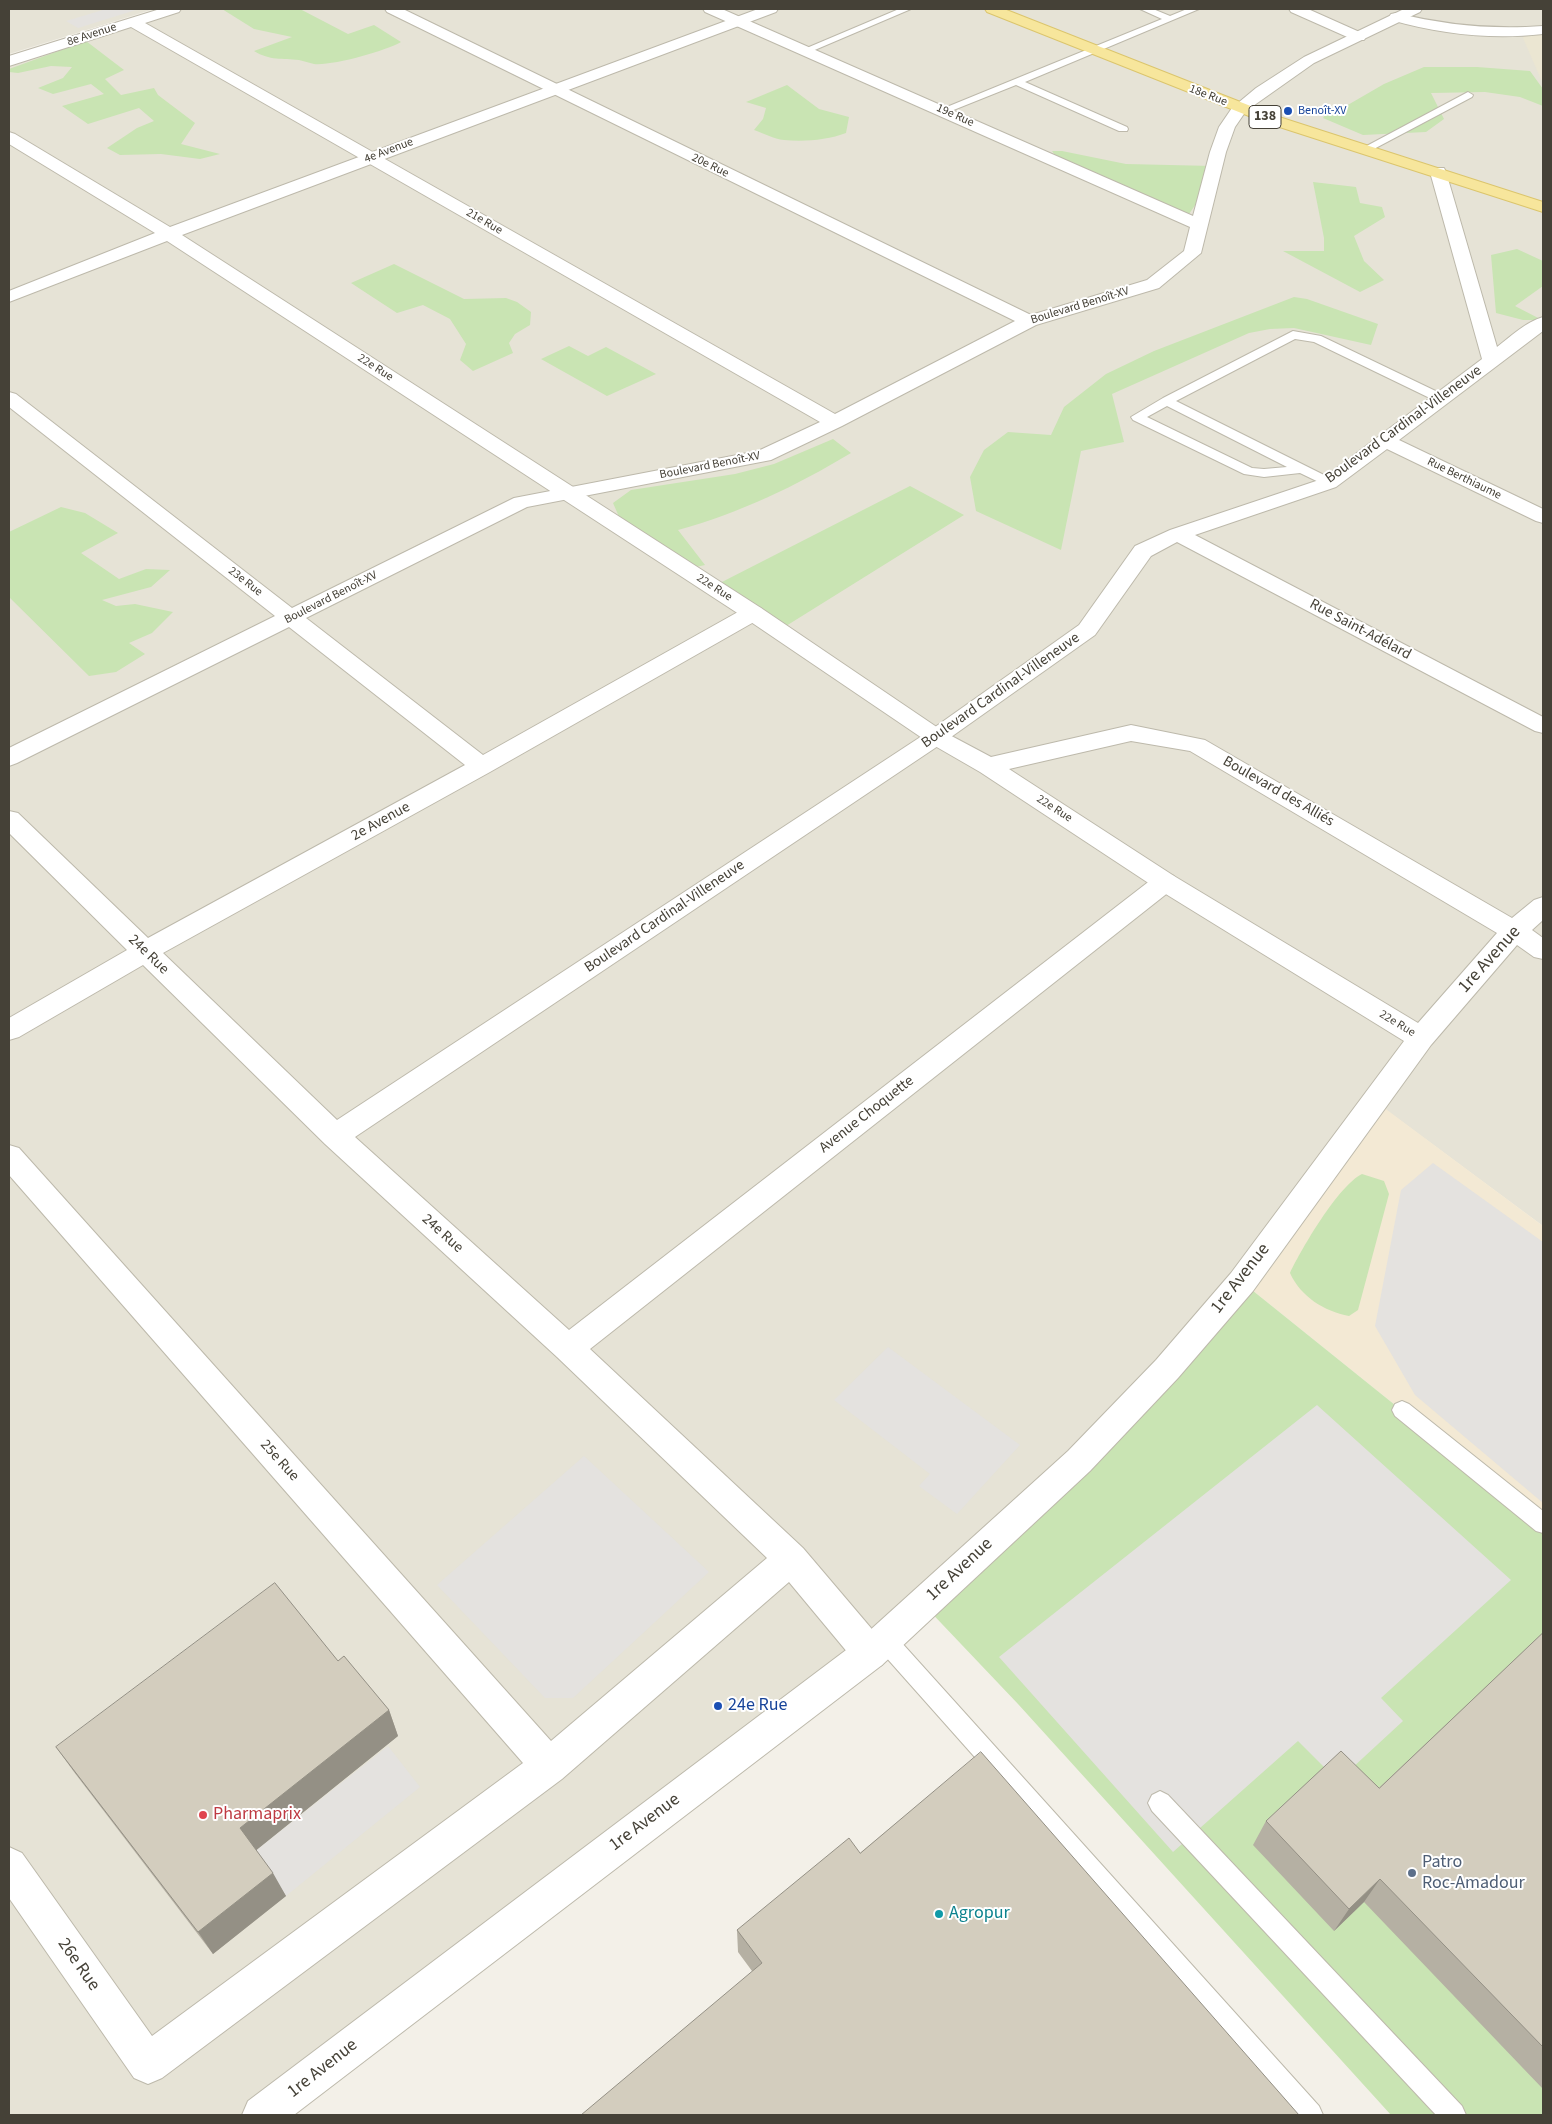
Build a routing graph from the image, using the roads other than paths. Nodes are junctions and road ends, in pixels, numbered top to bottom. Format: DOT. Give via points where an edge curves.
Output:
graph roads {
  1 [pos="174,9"];
  2 [pos="392,9"];
  3 [pos="710,9"];
  4 [pos="771,9"];
  5 [pos="906,9"];
  6 [pos="992,9"];
  7 [pos="1145,9"];
  8 [pos="1194,9"];
  9 [pos="1296,9"];
  10 [pos="1415,9"];
  11 [pos="1396,17"];
  12 [pos="1170,19"];
  13 [pos="738,21"];
  14 [pos="132,22"];
  15 [pos="1543,30"];
  16 [pos="1359,37"];
  17 [pos="806,50"];
  18 [pos="1096,50"];
  19 [pos="9,61"];
  20 [pos="1018,82"];
  21 [pos="554,89"];
  22 [pos="1468,95"];
  23 [pos="1240,108"];
  24 [pos="942,111"];
  25 [pos="1124,130"];
  26 [pos="9,137"];
  27 [pos="1366,149"];
  28 [pos="371,158"];
  29 [pos="1438,172"];
  30 [pos="1543,207"];
  31 [pos="1200,225"];
  32 [pos="169,234"];
  33 [pos="9,297"];
  34 [pos="1029,321"];
  35 [pos="1543,322"];
  36 [pos="1524,335"];
  37 [pos="1543,343"];
  38 [pos="1492,361"];
  39 [pos="9,398"];
  40 [pos="1442,398"];
  41 [pos="1167,401"];
  42 [pos="835,422"];
  43 [pos="1385,441"];
  44 [pos="1302,469"];
  45 [pos="1329,483"];
  46 [pos="568,494"];
  47 [pos="1543,517"];
  48 [pos="1177,534"];
  49 [pos="753,613"];
  50 [pos="292,618"];
  51 [pos="1543,726"];
  52 [pos="936,737"];
  53 [pos="9,758"];
  54 [pos="482,766"];
  55 [pos="988,766"];
  56 [pos="9,819"];
  57 [pos="1165,882"];
  58 [pos="1543,906"];
  59 [pos="1514,931"];
  60 [pos="1543,950"];
  61 [pos="144,952"];
  62 [pos="9,1030"];
  63 [pos="1421,1038"];
  64 [pos="335,1136"];
  65 [pos="9,1156"];
  66 [pos="568,1348"];
  67 [pos="1402,1410"];
  68 [pos="1543,1524"];
  69 [pos="791,1559"];
  70 [pos="877,1646"];
  71 [pos="548,1766"];
  72 [pos="1160,1803"];
  73 [pos="9,1866"];
  74 [pos="262,2115"];
  75 [pos="1310,2115"];
  76 [pos="1453,2115"];
  1 -- 14 [label="street, 8e Avenue"];
  2 -- 21 [label="street, 20e Rue"];
  3 -- 13 [label="street, 19e Rue"];
  4 -- 13 [label="street, 4e Avenue"];
  5 -- 17 [label="lane"];
  6 -- 18 [label="main road, 18e Rue / 138"];
  7 -- 12 [label="lane"];
  8 -- 12 [label="lane"];
  9 -- 16 [label="street"];
  10 -- 11 [label="street, Boulevard Benoît-XV"];
  11 -- 15 [label="street" via="1467,32"];
  11 -- 16 [label="street, Boulevard Benoît-XV"];
  12 -- 18 [label="lane"];
  13 -- 17 [label="street, 19e Rue"];
  13 -- 21 [label="street, 4e Avenue"];
  14 -- 19 [label="street, 8e Avenue"];
  14 -- 28 [label="street, 21e Rue"];
  16 -- 23 [label="street, Boulevard Benoît-XV" via="1309,60"];
  17 -- 24 [label="street, 19e Rue"];
  18 -- 20 [label="lane"];
  18 -- 23 [label="main road, 18e Rue / 138"];
  20 -- 24 [label="lane"];
  20 -- 25 [label="lane"];
  21 -- 28 [label="street, 4e Avenue"];
  21 -- 34 [label="street, 20e Rue"];
  22 -- 27 [label="lane"];
  23 -- 27 [label="main road, 18e Rue / 138"];
  23 -- 31 [label="street, Boulevard Benoît-XV" via="1227,127 1218,152"];
  24 -- 31 [label="street, 19e Rue"];
  26 -- 32 [label="street, 22e Rue"];
  27 -- 29 [label="main road, 18e Rue / 138"];
  28 -- 32 [label="street, 4e Avenue"];
  28 -- 42 [label="street, 21e Rue"];
  29 -- 30 [label="main road, 18e Rue / 138"];
  29 -- 38 [label="street, Boulevard Cardinal-Villeneuve"];
  31 -- 34 [label="street, Boulevard Benoît-XV" via="1192,253 1153,284"];
  32 -- 33 [label="street, 4e Avenue"];
  32 -- 46 [label="street, 22e Rue"];
  34 -- 42 [label="street, Boulevard Benoît-XV"];
  35 -- 36 [label="street"];
  36 -- 37 [label="street"];
  36 -- 38 [label="street"];
  38 -- 40 [label="street, Boulevard Cardinal-Villeneuve"];
  39 -- 50 [label="street, 23e Rue"];
  40 -- 41 [label="lane" via="1317,340 1293,335"];
  40 -- 43 [label="street, Boulevard Cardinal-Villeneuve"];
  41 -- 44 [label="lane"];
  41 -- 44 [label="lane" via="1138,417 1249,471"];
  42 -- 46 [label="street, Boulevard Benoît-XV" via="764,456"];
  43 -- 45 [label="street, Boulevard Cardinal-Villeneuve"];
  43 -- 47 [label="street, Rue Berthiaume"];
  44 -- 45 [label="lane"];
  45 -- 48 [label="street, Boulevard Cardinal-Villeneuve"];
  46 -- 49 [label="street, 22e Rue"];
  46 -- 50 [label="street, Boulevard Benoît-XV" via="521,502"];
  48 -- 51 [label="street, Rue Saint-Adélard"];
  48 -- 52 [label="street, Boulevard Cardinal-Villeneuve" via="1143,551 1087,630"];
  49 -- 52 [label="street, 22e Rue"];
  49 -- 54 [label="street, 2e Avenue"];
  50 -- 53 [label="street, Boulevard Benoît-XV"];
  50 -- 54 [label="street, 23e Rue"];
  52 -- 55 [label="street, 22e Rue"];
  52 -- 64 [label="street, Boulevard Cardinal-Villeneuve"];
  54 -- 61 [label="street, 2e Avenue"];
  55 -- 57 [label="street, 22e Rue"];
  55 -- 59 [label="street, Boulevard des Alliés" via="1131,733 1197,745"];
  56 -- 61 [label="street, 24e Rue"];
  57 -- 63 [label="street, 22e Rue"];
  57 -- 66 [label="street, Avenue Choquette"];
  58 -- 59 [label="street, 1re Avenue"];
  59 -- 60 [label="street, Boulevard des Alliés"];
  59 -- 63 [label="street, 1re Avenue"];
  61 -- 62 [label="street, 2e Avenue"];
  61 -- 64 [label="street, 24e Rue"];
  63 -- 70 [label="street, 1re Avenue" via="1242,1282 1167,1369 1079,1461"];
  64 -- 66 [label="street, 24e Rue"];
  65 -- 71 [label="street, 25e Rue"];
  66 -- 69 [label="street, 24e Rue"];
  67 -- 68 [label="lane"];
  69 -- 70 [label="street, 24e Rue"];
  69 -- 71 [label="street"];
  70 -- 74 [label="street, 1re Avenue"];
  70 -- 75 [label="lane"];
  71 -- 73 [label="street, 26e Rue" via="148,2064"];
  72 -- 76 [label="lane"];
}
